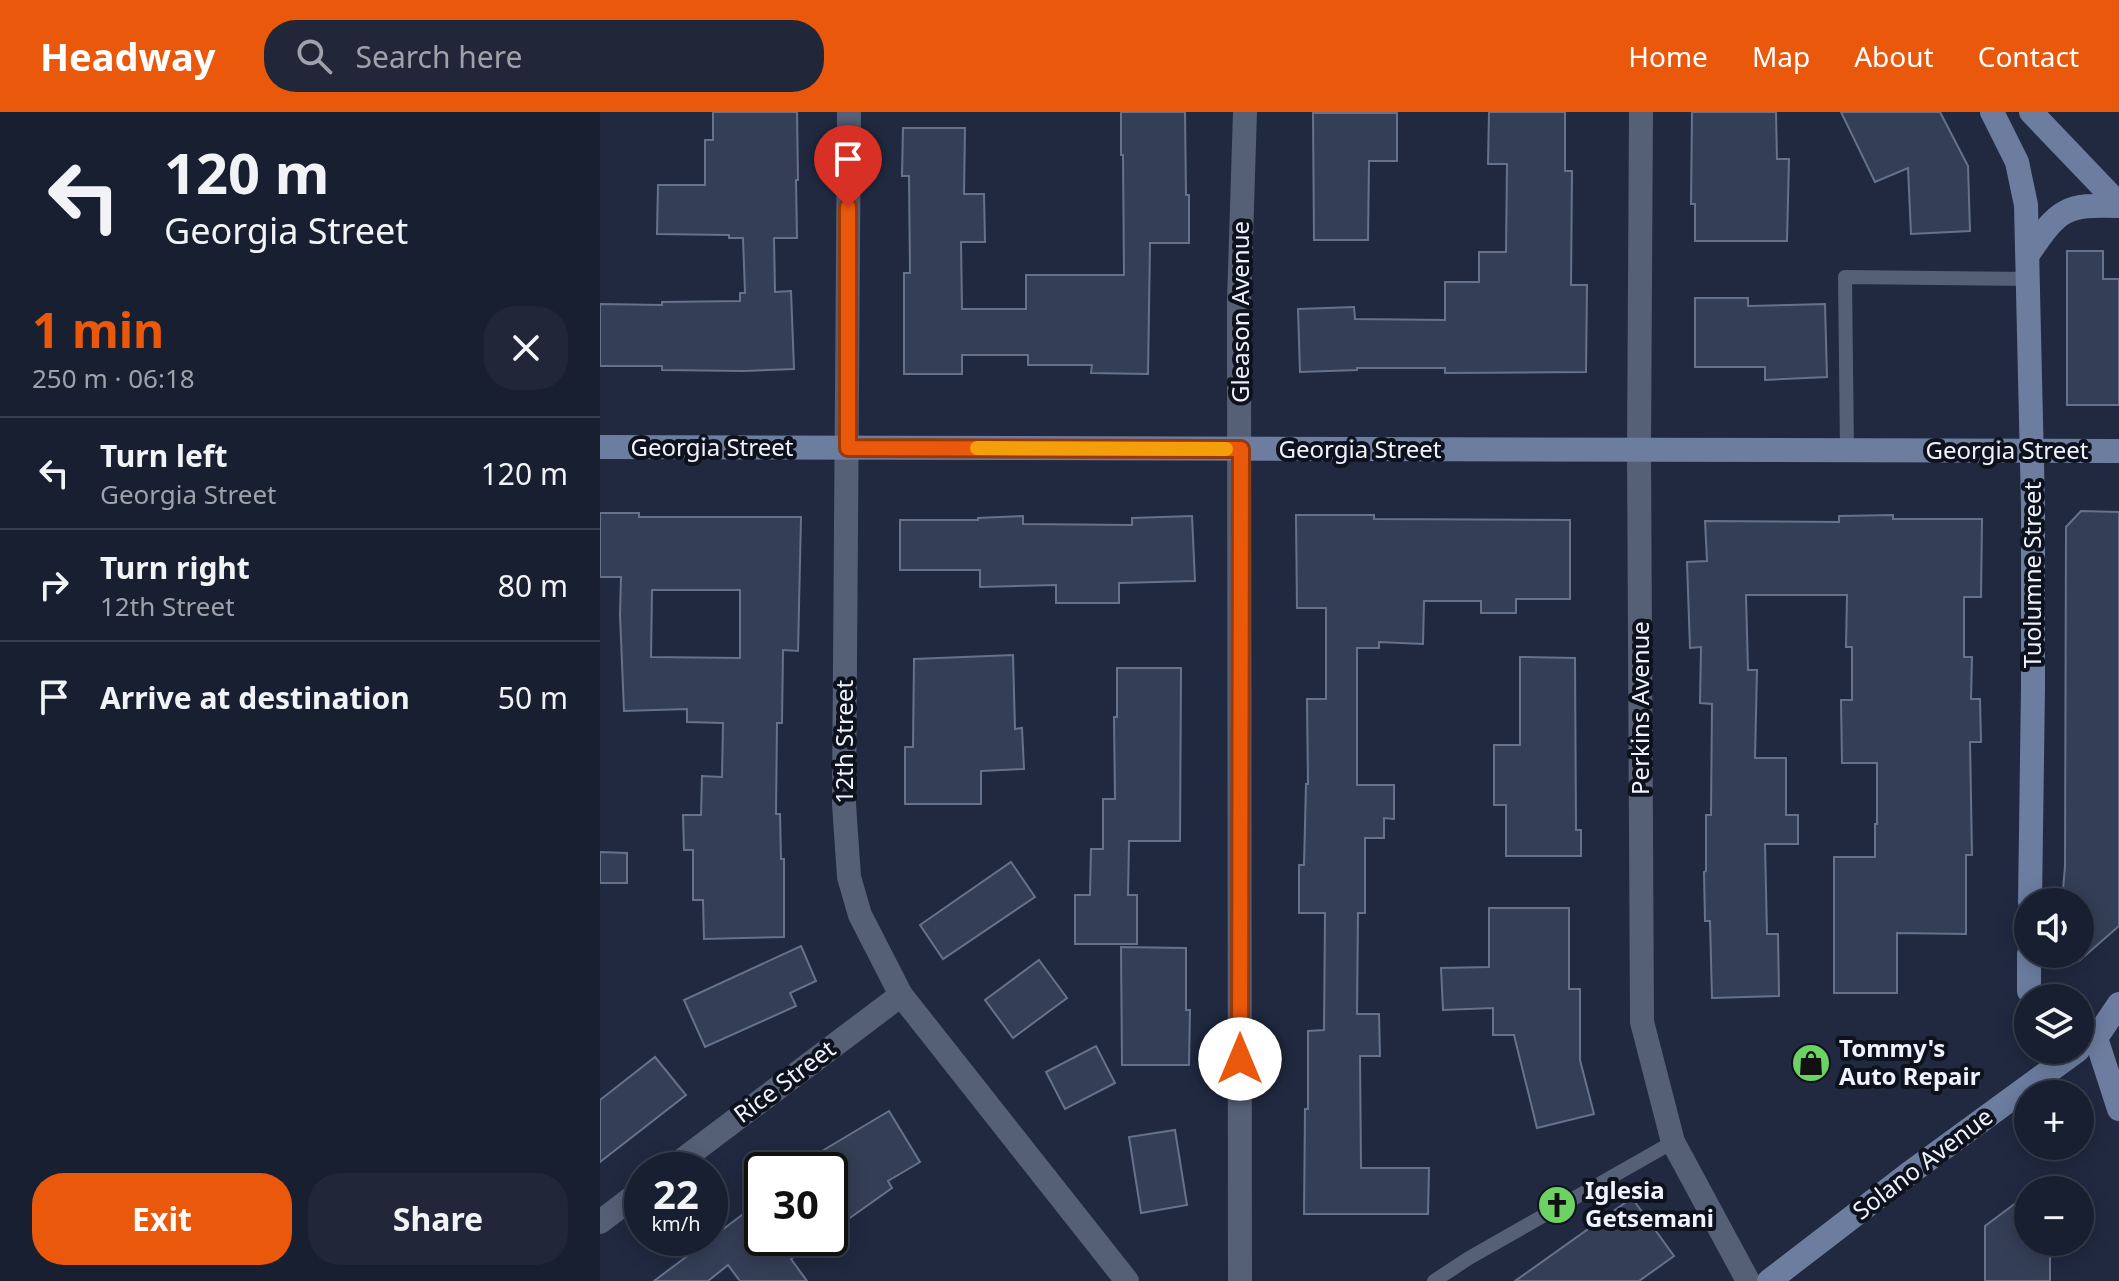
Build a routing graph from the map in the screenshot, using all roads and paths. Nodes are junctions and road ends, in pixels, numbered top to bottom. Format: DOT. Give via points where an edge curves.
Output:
graph roads {
  1 [pos="849,112"];
  2 [pos="1245,112"];
  3 [pos="1641,112"];
  4 [pos="1992,112"];
  5 [pos="2031,112"];
  6 [pos="2119,205"];
  7 [pos="2029,253"];
  8 [pos="2028,279"];
  9 [pos="600,447"];
  10 [pos="848,448"];
  11 [pos="1241,449"];
  12 [pos="1639,451"];
  13 [pos="1847,451"];
  14 [pos="2032,451"];
  15 [pos="2119,451"];
  16 [pos="2030,888"];
  17 [pos="901,995"];
  18 [pos="2119,1004"];
  19 [pos="2095,1038"];
  20 [pos="2119,1109"];
  21 [pos="1673,1142"];
  22 [pos="693,1152"];
  23 [pos="624,1204"];
  24 [pos="600,1222"];
  25 [pos="1127,1281"];
  26 [pos="1240,1281"];
  27 [pos="1434,1281"];
  28 [pos="1748,1281"];
  29 [pos="1769,1281"];
  1 -- 10 [label="street, 12th Street"];
  2 -- 11 [label="street, Gleason Avenue"];
  3 -- 12 [label="street, Perkins Avenue"];
  4 -- 7 [label="main road, Tuolumne Street" via="2017,162"];
  5 -- 6 [label="main road"];
  6 -- 7 [label="main road" via="2071,208 2050,223"];
  7 -- 8 [label="main road, Tuolumne Street"];
  8 -- 13 [label="lane" via="1845,277"];
  8 -- 14 [label="main road, Tuolumne Street"];
  9 -- 10 [label="main road, Georgia Street"];
  10 -- 11 [label="main road, Georgia Street"];
  10 -- 17 [label="street, 12th Street" via="844,804 849,877 860,915"];
  11 -- 12 [label="main road, Georgia Street"];
  11 -- 26 [label="street, Gleason Avenue"];
  12 -- 13 [label="main road, Georgia Street"];
  12 -- 21 [label="street, Perkins Avenue" via="1642,1022"];
  13 -- 14 [label="main road, Georgia Street"];
  14 -- 15 [label="main road, Georgia Street"];
  14 -- 16 [label="main road, Tuolumne Street"];
  17 -- 22 [label="street, Rice Street"];
  17 -- 25 [label="street, 12th Street"];
  18 -- 19 [label="main road, Solano Avenue"];
  19 -- 20 [label="main road"];
  19 -- 29 [label="main road, Solano Avenue"];
  21 -- 27 [label="lane"];
  21 -- 28 [label="street, Perkins Avenue"];
  23 -- 24 [label="street"];
}
